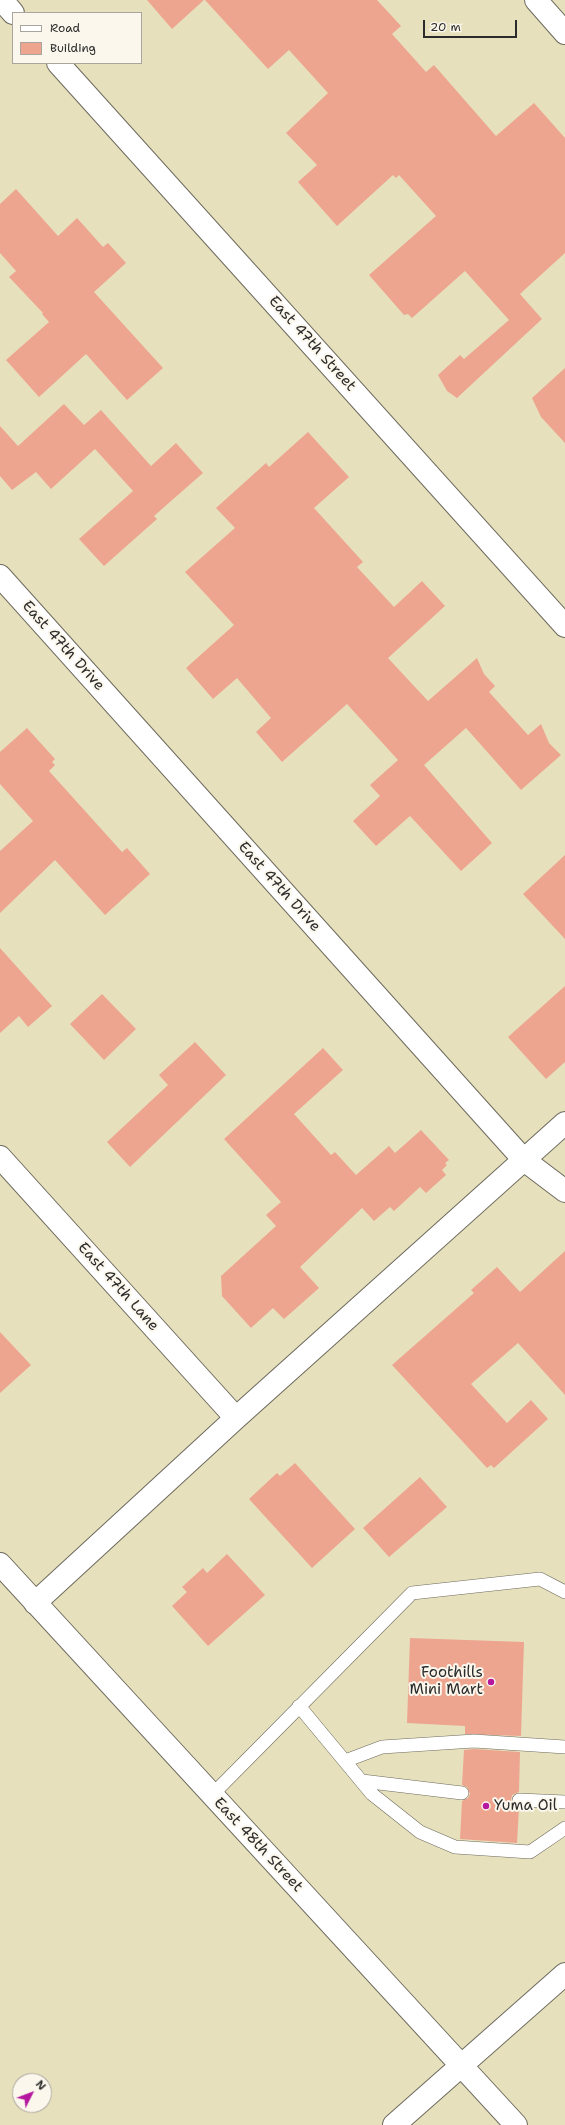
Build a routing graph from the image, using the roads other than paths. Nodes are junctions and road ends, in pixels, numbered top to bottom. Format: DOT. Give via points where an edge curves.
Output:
graph roads {
  1 [pos="536,0"];
  2 [pos="565,33"];
  3 [pos="59,64"];
  4 [pos="0,576"];
  5 [pos="565,626"];
  6 [pos="565,1123"];
  7 [pos="0,1157"];
  8 [pos="524,1160"];
  9 [pos="565,1190"];
  10 [pos="236,1418"];
  11 [pos="0,1564"];
  12 [pos="565,1592"];
  13 [pos="35,1603"];
  14 [pos="299,1706"];
  15 [pos="565,1747"];
  16 [pos="345,1761"];
  17 [pos="362,1781"];
  18 [pos="462,1793"];
  19 [pos="212,1794"];
  20 [pos="519,1800"];
  21 [pos="565,1802"];
  22 [pos="565,1828"];
  23 [pos="565,1974"];
  24 [pos="461,2065"];
  25 [pos="394,2125"];
  26 [pos="516,2125"];
  1 -- 2 [label="street"];
  3 -- 5 [label="street, East 47th Street"];
  4 -- 8 [label="street, East 47th Drive"];
  6 -- 8 [label="street"];
  7 -- 10 [label="street, East 47th Lane"];
  8 -- 9 [label="street, East 47th Drive"];
  8 -- 10 [label="street"];
  10 -- 13 [label="street"];
  11 -- 13 [label="street, East 48th Street"];
  12 -- 14 [label="lane" via="540,1579 412,1593"];
  13 -- 19 [label="street, East 48th Street"];
  14 -- 16 [label="lane"];
  14 -- 19 [label="lane"];
  15 -- 16 [label="lane" via="474,1741 382,1747"];
  16 -- 17 [label="lane"];
  17 -- 18 [label="lane"];
  17 -- 22 [label="lane" via="372,1794 420,1832 455,1847 530,1852"];
  19 -- 24 [label="street, East 48th Street"];
  20 -- 21 [label="lane"];
  23 -- 24 [label="street"];
  24 -- 25 [label="street"];
  24 -- 26 [label="street, East 48th Street"];
}
